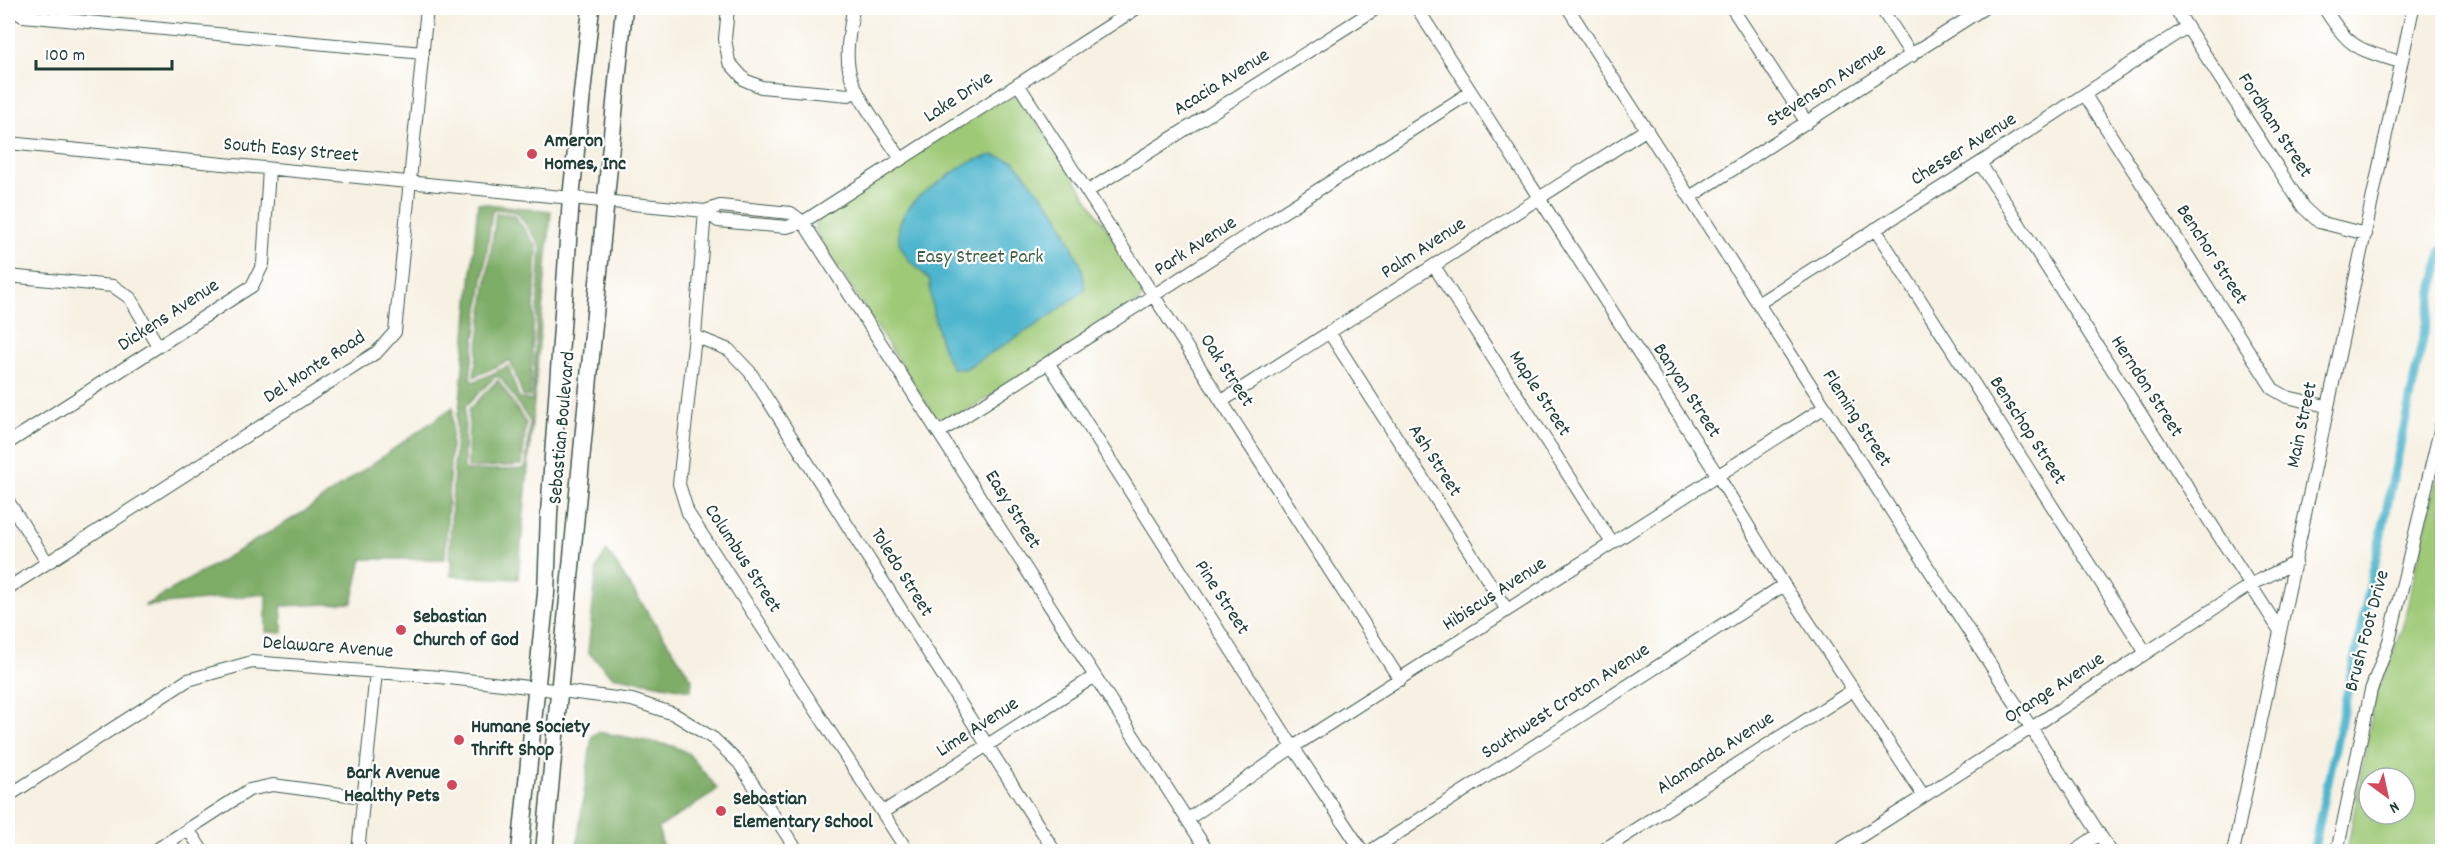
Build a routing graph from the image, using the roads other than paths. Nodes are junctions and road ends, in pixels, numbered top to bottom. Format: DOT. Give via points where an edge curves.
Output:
graph roads {
  1 [pos="8,8"];
  2 [pos="427,8"];
  3 [pos="591,8"];
  4 [pos="624,8"];
  5 [pos="728,8"];
  6 [pos="853,8"];
  7 [pos="1137,8"];
  8 [pos="1377,8"];
  9 [pos="1417,8"];
  10 [pos="1568,8"];
  11 [pos="1732,8"];
  12 [pos="1881,8"];
  13 [pos="1984,8"];
  14 [pos="2175,8"];
  15 [pos="2324,8"];
  16 [pos="2413,8"];
  17 [pos="1123,11"];
  18 [pos="2187,27"];
  19 [pos="423,53"];
  20 [pos="1911,56"];
  21 [pos="2400,62"];
  22 [pos="1018,84"];
  23 [pos="857,91"];
  24 [pos="1471,92"];
  25 [pos="2085,95"];
  26 [pos="1807,123"];
  27 [pos="1647,129"];
  28 [pos="8,143"];
  29 [pos="901,159"];
  30 [pos="1980,163"];
  31 [pos="269,169"];
  32 [pos="411,182"];
  33 [pos="1088,191"];
  34 [pos="1690,197"];
  35 [pos="571,198"];
  36 [pos="1539,198"];
  37 [pos="605,201"];
  38 [pos="705,211"];
  39 [pos="803,222"];
  40 [pos="1875,229"];
  41 [pos="2366,234"];
  42 [pos="1434,266"];
  43 [pos="8,276"];
  44 [pos="1154,297"];
  45 [pos="1759,303"];
  46 [pos="1329,332"];
  47 [pos="695,336"];
  48 [pos="158,346"];
  49 [pos="1049,364"];
  50 [pos="1222,400"];
  51 [pos="2326,406"];
  52 [pos="1825,407"];
  53 [pos="2442,422"];
  54 [pos="940,432"];
  55 [pos="8,443"];
  56 [pos="1718,476"];
  57 [pos="8,501"];
  58 [pos="1611,543"];
  59 [pos="47,562"];
  60 [pos="2296,562"];
  61 [pos="1784,585"];
  62 [pos="2250,585"];
  63 [pos="8,588"];
  64 [pos="1507,610"];
  65 [pos="2280,631"];
  66 [pos="2146,653"];
  67 [pos="376,672"];
  68 [pos="1095,676"];
  69 [pos="1400,680"];
  70 [pos="537,687"];
  71 [pos="559,690"];
  72 [pos="1852,690"];
  73 [pos="2031,728"];
  74 [pos="987,745"];
  75 [pos="1293,747"];
  76 [pos="1923,795"];
  77 [pos="8,796"];
  78 [pos="363,797"];
  79 [pos="883,812"];
  80 [pos="1188,819"];
  81 [pos="188,829"];
  82 [pos="2099,834"];
  83 [pos="153,852"];
  84 [pos="203,852"];
  85 [pos="358,852"];
  86 [pos="520,852"];
  87 [pos="544,852"];
  88 [pos="798,852"];
  89 [pos="908,852"];
  90 [pos="1055,852"];
  91 [pos="1208,852"];
  92 [pos="1363,852"];
  93 [pos="1369,852"];
  94 [pos="1600,852"];
  95 [pos="1836,852"];
  96 [pos="2073,852"];
  97 [pos="2111,852"];
  98 [pos="2233,852"];
  99 [pos="2337,852"];
  1 -- 19 [label="street" via="23,16"];
  2 -- 19 [label="street, Del Monte Road"];
  3 -- 35 [label="main road, Sebastian Boulevard"];
  4 -- 37 [label="main road, Sebastian Boulevard"];
  5 -- 23 [label="street" via="725,39 729,62 745,80 761,87 849,95"];
  6 -- 23 [label="street" via="847,56"];
  7 -- 17 [label="street, Lake Drive"];
  8 -- 33 [label="street, Acacia Avenue"];
  9 -- 24 [label="street, Banyan Street"];
  10 -- 27 [label="street, Fleming Street"];
  11 -- 26 [label="street"];
  12 -- 20 [label="street"];
  13 -- 20 [label="street, Stevenson Avenue"];
  14 -- 18 [label="street, Fordham Street"];
  15 -- 21 [label="street" via="2342,35 2360,50"];
  16 -- 21 [label="street, Main Street"];
  17 -- 22 [label="street, Lake Drive"];
  18 -- 25 [label="street, Chesser Avenue"];
  18 -- 41 [label="street, Fordham Street" via="2303,207 2319,222"];
  19 -- 32 [label="street, Del Monte Road"];
  20 -- 26 [label="street, Stevenson Avenue"];
  21 -- 41 [label="street, Main Street"];
  22 -- 29 [label="street, Lake Drive"];
  22 -- 33 [label="street, Oak Street"];
  23 -- 29 [label="street"];
  24 -- 36 [label="street, Banyan Street"];
  24 -- 44 [label="street, Park Avenue"];
  25 -- 30 [label="street, Chesser Avenue"];
  25 -- 51 [label="street, Benchor Street" via="2273,388 2287,397"];
  26 -- 34 [label="street, Stevenson Avenue"];
  27 -- 34 [label="street, Fleming Street"];
  27 -- 36 [label="street, Palm Avenue"];
  28 -- 31 [label="street, South Easy Street"];
  29 -- 39 [label="street, Lake Drive"];
  30 -- 40 [label="street, Chesser Avenue"];
  30 -- 62 [label="street, Herndon Street"];
  31 -- 32 [label="street, South Easy Street"];
  31 -- 48 [label="street, Dickens Avenue" via="263,264 252,286"];
  32 -- 35 [label="street, South Easy Street"];
  32 -- 59 [label="street, Del Monte Road" via="395,332 377,352"];
  33 -- 44 [label="street, Oak Street"];
  34 -- 45 [label="street, Fleming Street"];
  35 -- 37 [label="street"];
  35 -- 70 [label="main road, Sebastian Boulevard"];
  36 -- 42 [label="street, Palm Avenue"];
  36 -- 56 [label="street, Banyan Street"];
  37 -- 38 [label="street"];
  37 -- 71 [label="main road, Sebastian Boulevard"];
  38 -- 39 [label="street" via="720,206 791,213"];
  38 -- 47 [label="street, Columbus Street"];
  39 -- 54 [label="street, Easy Street"];
  40 -- 45 [label="street, Chesser Avenue"];
  40 -- 66 [label="street, Benschop Street"];
  41 -- 51 [label="street, Main Street"];
  42 -- 46 [label="street, Palm Avenue"];
  42 -- 58 [label="street, Maple Street"];
  43 -- 48 [label="street" via="113,286 130,298"];
  44 -- 49 [label="street, Park Avenue"];
  44 -- 50 [label="street, Oak Street"];
  45 -- 52 [label="street, Fleming Street"];
  46 -- 50 [label="street, Palm Avenue"];
  46 -- 64 [label="street, Ash Street"];
  47 -- 74 [label="street, Toledo Street" via="729,350 750,372"];
  47 -- 79 [label="street, Columbus Street" via="679,484 688,513"];
  48 -- 55 [label="street, Dickens Avenue"];
  49 -- 54 [label="street, Park Avenue"];
  49 -- 75 [label="street, Pine Street"];
  50 -- 69 [label="street, Oak Street"];
  51 -- 60 [label="street, Main Street"];
  52 -- 56 [label="street, Hibiscus Avenue"];
  52 -- 73 [label="street, Fleming Street"];
  53 -- 99 [label="street, Brush Foot Drive" via="2389,641 2372,690"];
  54 -- 68 [label="street, Easy Street"];
  56 -- 58 [label="street, Hibiscus Avenue"];
  56 -- 61 [label="street, Banyan Street"];
  57 -- 59 [label="street"];
  58 -- 64 [label="street, Hibiscus Avenue"];
  59 -- 63 [label="street, Del Monte Road"];
  60 -- 62 [label="street, Orange Avenue"];
  60 -- 65 [label="street, Main Street"];
  61 -- 72 [label="street, Banyan Street"];
  61 -- 93 [label="street, Southwest Croton Avenue"];
  62 -- 65 [label="street, Herndon Street"];
  62 -- 66 [label="street, Orange Avenue"];
  64 -- 69 [label="street, Hibiscus Avenue"];
  65 -- 98 [label="street, Main Street"];
  66 -- 73 [label="street, Orange Avenue"];
  67 -- 70 [label="street, Delaware Avenue"];
  67 -- 77 [label="street, Delaware Avenue" via="252,662 188,680"];
  67 -- 78 [label="street"];
  68 -- 74 [label="street, Lime Avenue"];
  68 -- 80 [label="street, Easy Street"];
  69 -- 75 [label="street, Hibiscus Avenue"];
  70 -- 71 [label="street, Delaware Avenue"];
  70 -- 86 [label="main road, Sebastian Boulevard"];
  71 -- 87 [label="main road, Sebastian Boulevard"];
  71 -- 88 [label="street, Delaware Avenue" via="632,700 674,714 714,739 739,763"];
  72 -- 76 [label="street, Banyan Street"];
  72 -- 94 [label="street, Alamanda Avenue"];
  73 -- 76 [label="street, Orange Avenue"];
  73 -- 82 [label="street, Fleming Street"];
  74 -- 79 [label="street, Lime Avenue"];
  74 -- 90 [label="street, Toledo Street"];
  75 -- 80 [label="street, Hibiscus Avenue"];
  75 -- 92 [label="street, Pine Street"];
  76 -- 95 [label="street, Orange Avenue"];
  78 -- 81 [label="street" via="273,785 249,790"];
  78 -- 85 [label="street"];
  79 -- 89 [label="street, Columbus Street"];
  80 -- 91 [label="street, Easy Street"];
  81 -- 83 [label="street"];
  81 -- 84 [label="street"];
  82 -- 96 [label="street"];
  82 -- 97 [label="street, Fleming Street"];
}
